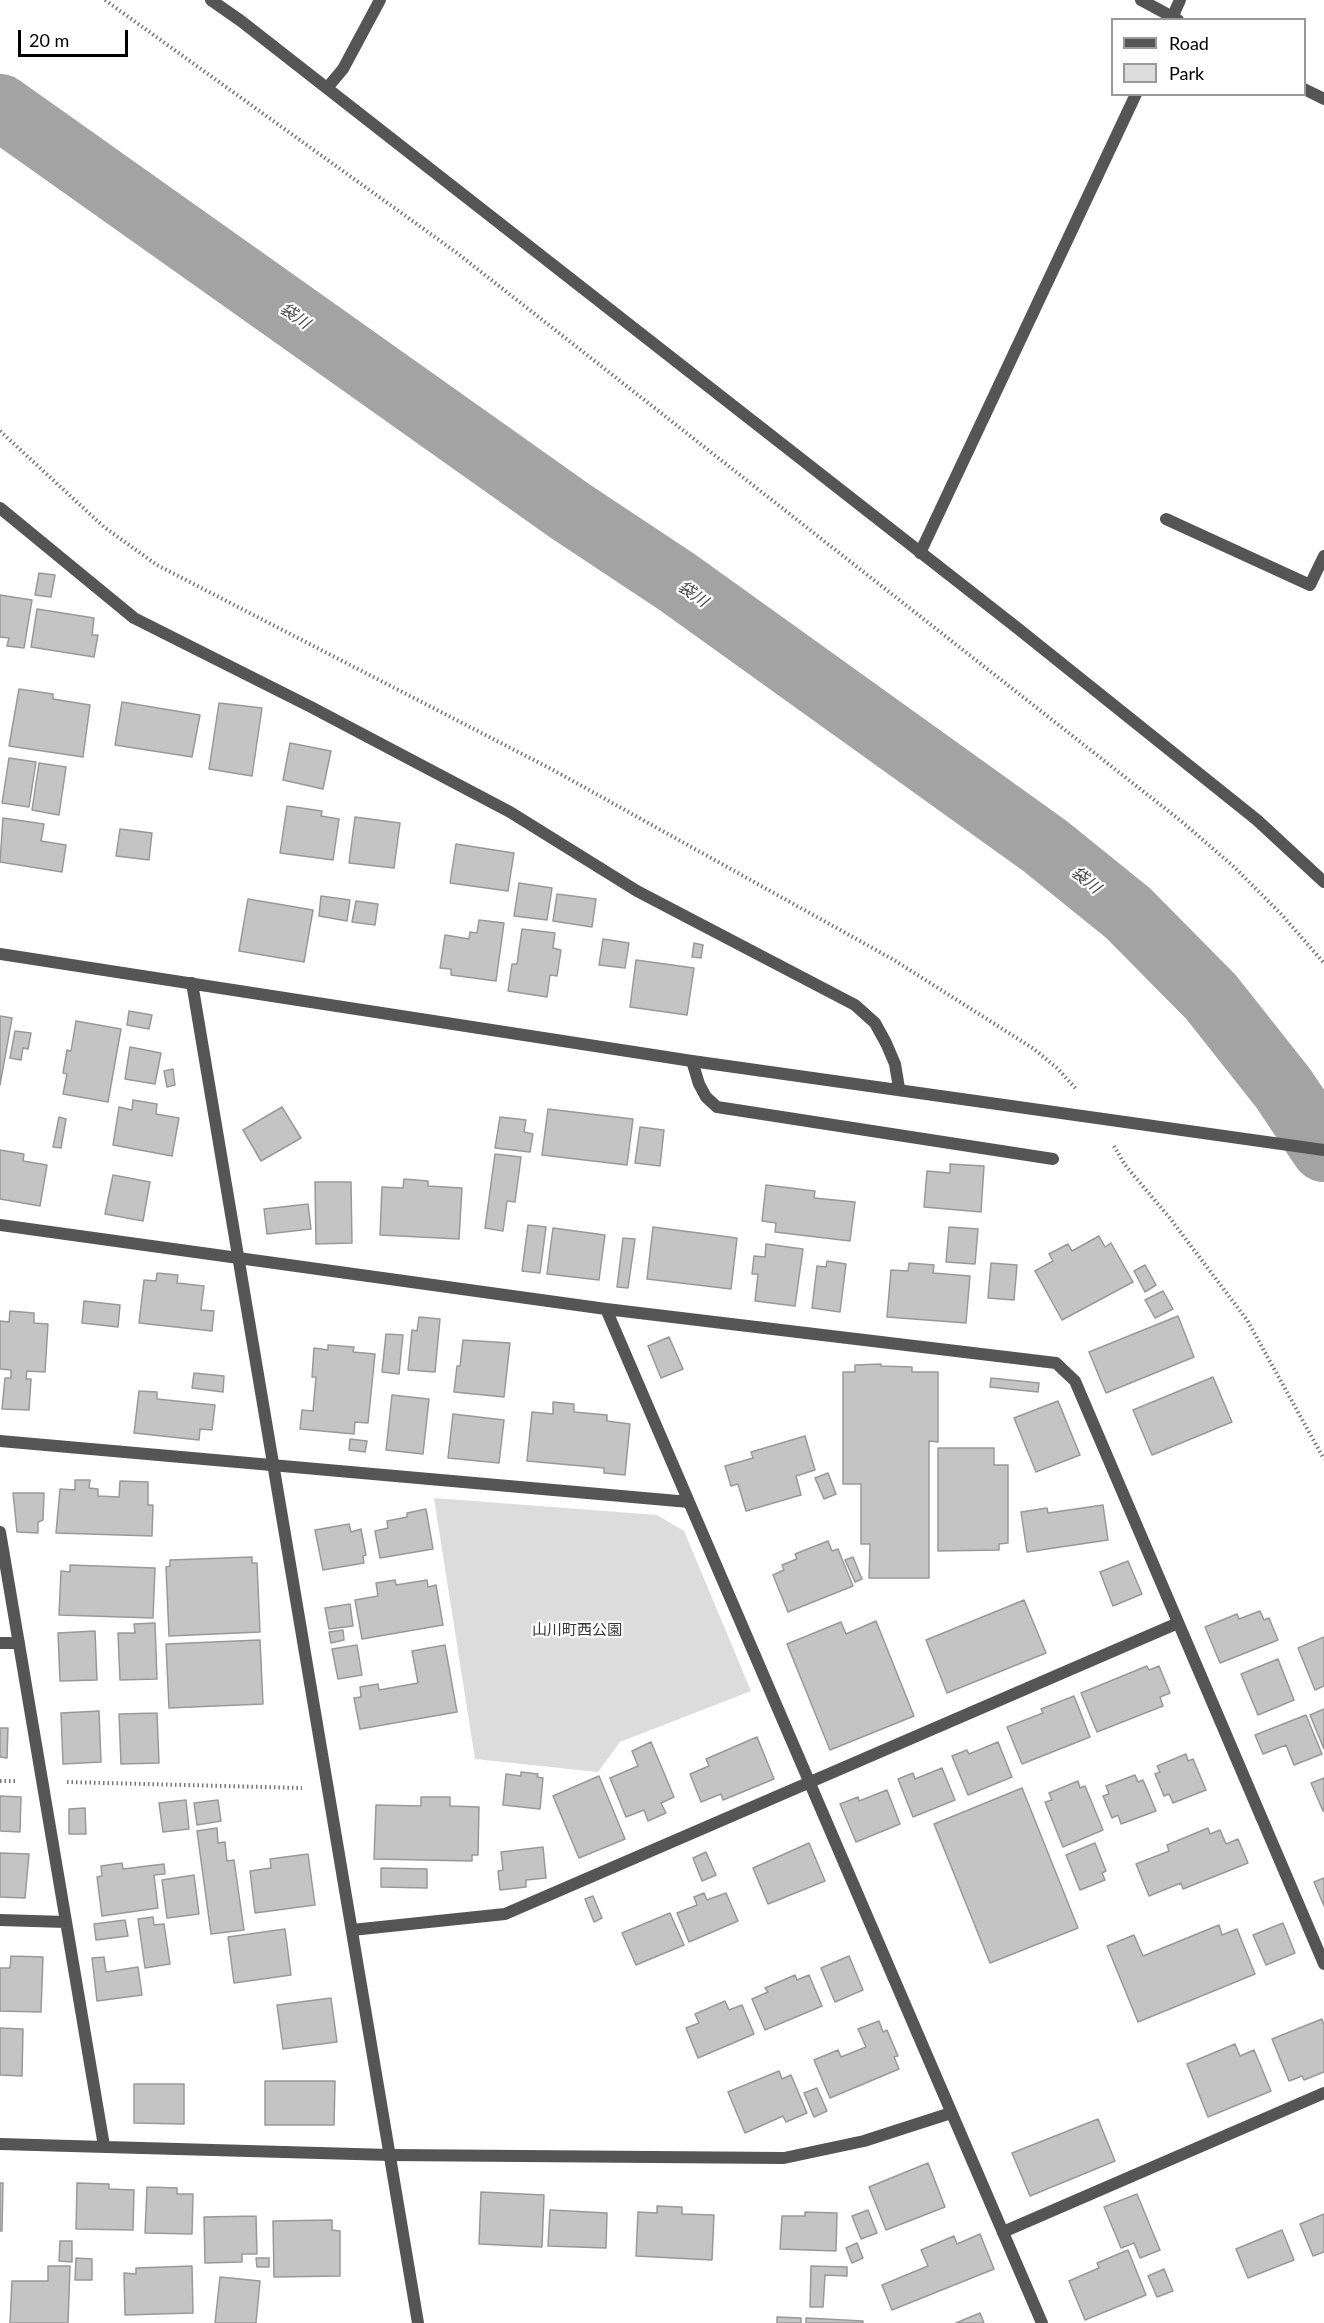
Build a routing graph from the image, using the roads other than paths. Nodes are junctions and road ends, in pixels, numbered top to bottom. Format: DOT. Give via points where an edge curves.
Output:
graph roads {
  1 [pos="211,0"];
  2 [pos="380,0"];
  3 [pos="1142,0"];
  4 [pos="1180,0"];
  5 [pos="1174,18"];
  6 [pos="327,88"];
  7 [pos="1306,89"];
  8 [pos="1135,96"];
  9 [pos="1324,99"];
  10 [pos="0,508"];
  11 [pos="1166,519"];
  12 [pos="920,553"];
  13 [pos="1324,556"];
  14 [pos="1324,882"];
  15 [pos="0,954"];
  16 [pos="192,983"];
  17 [pos="692,1061"];
  18 [pos="899,1088"];
  19 [pos="1324,1150"];
  20 [pos="1053,1159"];
  21 [pos="0,1225"];
  22 [pos="239,1260"];
  23 [pos="606,1309"];
  24 [pos="0,1441"];
  25 [pos="274,1466"];
  26 [pos="689,1502"];
  27 [pos="0,1532"];
  28 [pos="1178,1623"];
  29 [pos="0,1643"];
  30 [pos="19,1643"];
  31 [pos="809,1782"];
  32 [pos="0,1920"];
  33 [pos="66,1922"];
  34 [pos="352,1930"];
  35 [pos="1324,1964"];
  36 [pos="1324,2093"];
  37 [pos="951,2113"];
  38 [pos="0,2144"];
  39 [pos="104,2146"];
  40 [pos="390,2155"];
  41 [pos="1003,2232"];
  42 [pos="418,2323"];
  43 [pos="1042,2323"];
  1 -- 6 [label="street"];
  2 -- 6 [label="street" via="343,69"];
  3 -- 5 [label="street"];
  4 -- 5 [label="street"];
  6 -- 12 [label="street"];
  7 -- 9 [label="street"];
  8 -- 12 [label="street"];
  10 -- 18 [label="street" via="134,618 500,806 637,891 855,1005 875,1023 886,1043"];
  11 -- 13 [label="street" via="1310,585"];
  12 -- 14 [label="street" via="1257,820"];
  15 -- 16 [label="street"];
  16 -- 17 [label="street"];
  16 -- 22 [label="street"];
  17 -- 18 [label="street"];
  17 -- 20 [label="street" via="706,1097 717,1107"];
  18 -- 19 [label="street"];
  21 -- 22 [label="street"];
  22 -- 23 [label="street"];
  22 -- 25 [label="street"];
  23 -- 26 [label="street"];
  23 -- 28 [label="street" via="1056,1363 1075,1381"];
  24 -- 25 [label="street"];
  25 -- 26 [label="street"];
  25 -- 34 [label="street"];
  26 -- 31 [label="street"];
  27 -- 30 [label="street"];
  28 -- 31 [label="street"];
  28 -- 35 [label="street"];
  29 -- 30 [label="street"];
  30 -- 33 [label="street"];
  31 -- 34 [label="street" via="506,1914"];
  31 -- 37 [label="street"];
  32 -- 33 [label="street"];
  33 -- 39 [label="street"];
  34 -- 40 [label="street"];
  36 -- 41 [label="street"];
  37 -- 40 [label="street" via="864,2141 784,2158"];
  37 -- 41 [label="street"];
  38 -- 39 [label="street"];
  39 -- 40 [label="street"];
  40 -- 42 [label="street"];
  41 -- 43 [label="street"];
}
